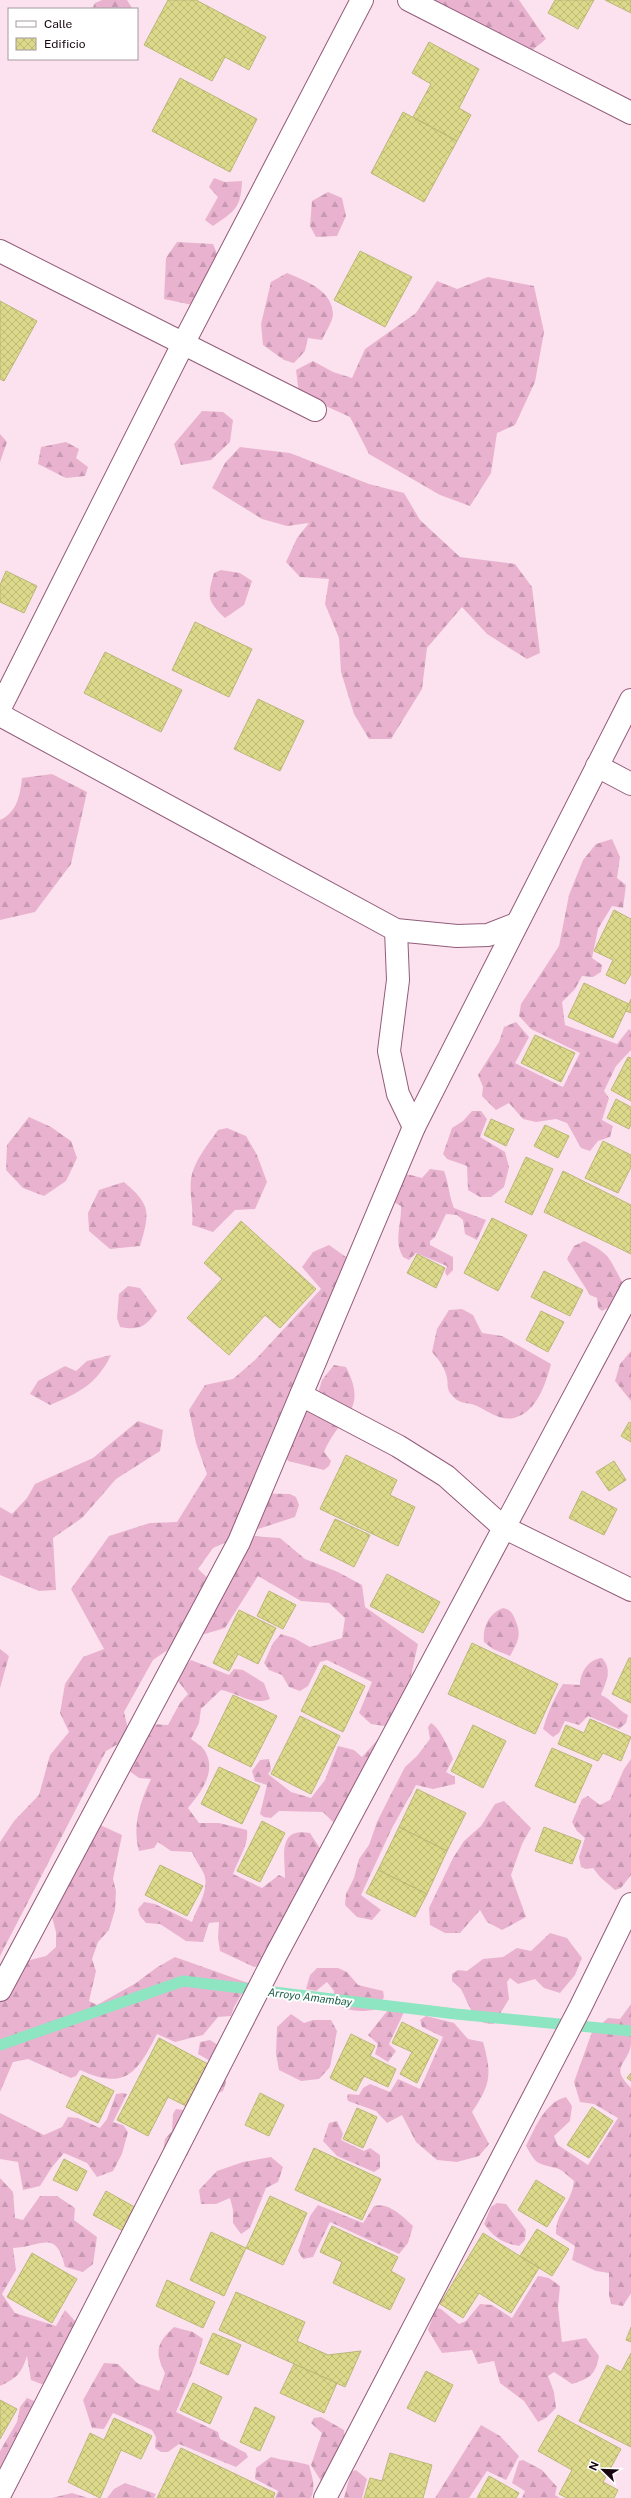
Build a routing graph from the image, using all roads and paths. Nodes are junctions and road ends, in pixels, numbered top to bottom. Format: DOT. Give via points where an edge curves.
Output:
graph roads {
  1 [pos="362,0"];
  2 [pos="409,0"];
  3 [pos="631,113"];
  4 [pos="0,251"];
  5 [pos="183,344"];
  6 [pos="315,410"];
  7 [pos="631,700"];
  8 [pos="0,708"];
  9 [pos="0,715"];
  10 [pos="597,766"];
  11 [pos="631,784"];
  12 [pos="516,924"];
  13 [pos="396,930"];
  14 [pos="414,1127"];
  15 [pos="631,1290"];
  16 [pos="301,1396"];
  17 [pos="503,1527"];
  18 [pos="631,1590"];
  19 [pos="631,1904"];
  20 [pos="0,1990"];
  21 [pos="0,2494"];
  22 [pos="325,2498"];
  1 -- 5 [label="street"];
  2 -- 3 [label="street"];
  4 -- 5 [label="street"];
  5 -- 6 [label="street"];
  5 -- 8 [label="street"];
  7 -- 10 [label="street"];
  9 -- 13 [label="street"];
  10 -- 11 [label="street"];
  10 -- 12 [label="street"];
  12 -- 13 [label="street" via="488,935 457,936"];
  12 -- 14 [label="street"];
  13 -- 14 [label="street" via="398,980 389,1052 398,1094"];
  14 -- 16 [label="street"];
  15 -- 17 [label="street"];
  16 -- 17 [label="street" via="398,1446 446,1476"];
  16 -- 20 [label="street" via="239,1542"];
  17 -- 18 [label="street"];
  17 -- 21 [label="street" via="471,1592 276,1955"];
  19 -- 22 [label="street" via="580,2008"];
}
